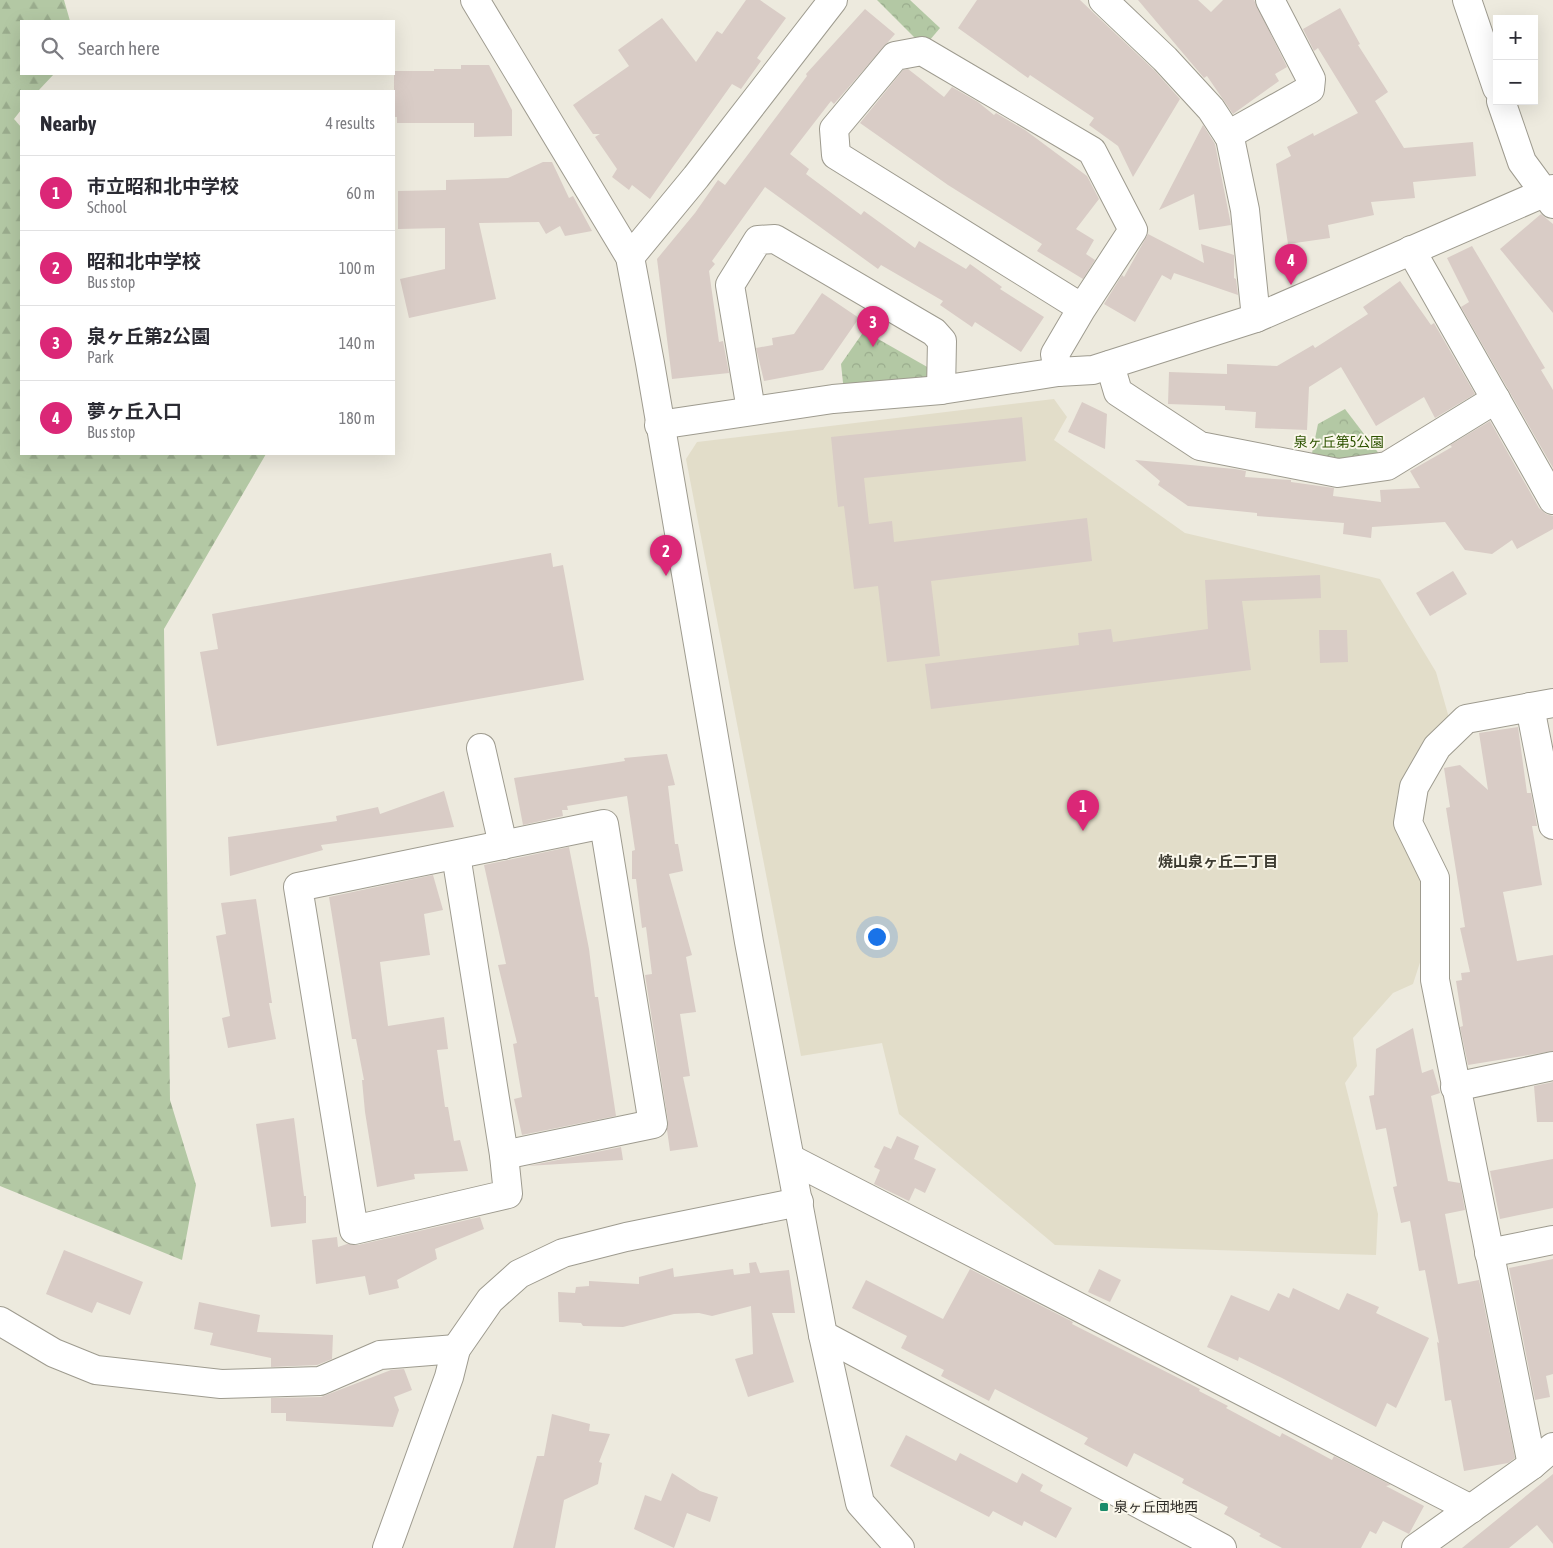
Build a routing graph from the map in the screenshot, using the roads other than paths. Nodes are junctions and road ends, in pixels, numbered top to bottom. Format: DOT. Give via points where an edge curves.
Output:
graph roads {
  1 [pos="475,0"];
  2 [pos="833,0"];
  3 [pos="1103,0"];
  4 [pos="1270,0"];
  5 [pos="1466,0"];
  6 [pos="1493,77"];
  7 [pos="1502,105"];
  8 [pos="1228,135"];
  9 [pos="1550,195"];
  10 [pos="1411,250"];
  11 [pos="630,257"];
  12 [pos="1082,308"];
  13 [pos="1256,318"];
  14 [pos="1110,364"];
  15 [pos="1058,372"];
  16 [pos="941,390"];
  17 [pos="1496,399"];
  18 [pos="751,410"];
  19 [pos="660,425"];
  20 [pos="1553,500"];
  21 [pos="1541,705"];
  22 [pos="481,748"];
  23 [pos="1553,825"];
  24 [pos="503,845"];
  25 [pos="456,855"];
  26 [pos="1553,1066"];
  27 [pos="1455,1087"];
  28 [pos="504,1155"];
  29 [pos="791,1159"];
  30 [pos="799,1202"];
  31 [pos="1553,1240"];
  32 [pos="1489,1253"];
  33 [pos="0,1321"];
  34 [pos="823,1334"];
  35 [pos="456,1348"];
  36 [pos="1553,1447"];
  37 [pos="1532,1465"];
  38 [pos="1471,1509"];
  39 [pos="387,1548"];
  40 [pos="900,1548"];
  41 [pos="1222,1548"];
  42 [pos="1416,1548"];
  1 -- 11 [label="street"];
  2 -- 11 [label="street" via="696,178"];
  3 -- 8 [label="street" via="1165,59 1211,110"];
  4 -- 8 [label="street" via="1311,79 1310,88"];
  5 -- 6 [label="street"];
  7 -- 9 [label="street" via="1522,162"];
  8 -- 13 [label="street" via="1245,210"];
  9 -- 10 [label="street"];
  10 -- 13 [label="street"];
  10 -- 17 [label="street"];
  11 -- 19 [label="street"];
  12 -- 12 [label="street" via="1133,230 1092,151 922,51 895,56 834,129 836,155"];
  12 -- 15 [label="street" via="1055,354"];
  13 -- 14 [label="street"];
  14 -- 15 [label="street" via="1093,370"];
  14 -- 17 [label="street" via="1118,392 1200,446 1338,474 1387,466"];
  15 -- 16 [label="street"];
  16 -- 18 [label="street"];
  16 -- 18 [label="street" via="942,341 934,332 775,239 758,240 730,284"];
  17 -- 20 [label="street"];
  18 -- 19 [label="street"];
  19 -- 29 [label="street" via="745,922"];
  21 -- 23 [label="street"];
  21 -- 27 [label="street" via="1466,719 1437,747 1414,787 1408,823 1435,878 1435,980"];
  22 -- 24 [label="street"];
  24 -- 25 [label="street"];
  24 -- 28 [label="street" via="604,824 653,1124"];
  25 -- 28 [label="street"];
  25 -- 28 [label="street" via="298,887 354,1230 508,1194"];
  26 -- 27 [label="street"];
  27 -- 32 [label="street"];
  29 -- 30 [label="street"];
  29 -- 38 [label="street"];
  30 -- 34 [label="street"];
  30 -- 35 [label="street" via="562,1253 518,1274 490,1300"];
  31 -- 32 [label="street"];
  32 -- 37 [label="street"];
  33 -- 35 [label="street" via="54,1353 96,1370 221,1384 320,1381 380,1354"];
  34 -- 40 [label="street" via="860,1503"];
  34 -- 41 [label="street"];
  35 -- 39 [label="street" via="449,1377"];
  36 -- 37 [label="street"];
  37 -- 38 [label="street"];
  38 -- 42 [label="street"];
}
